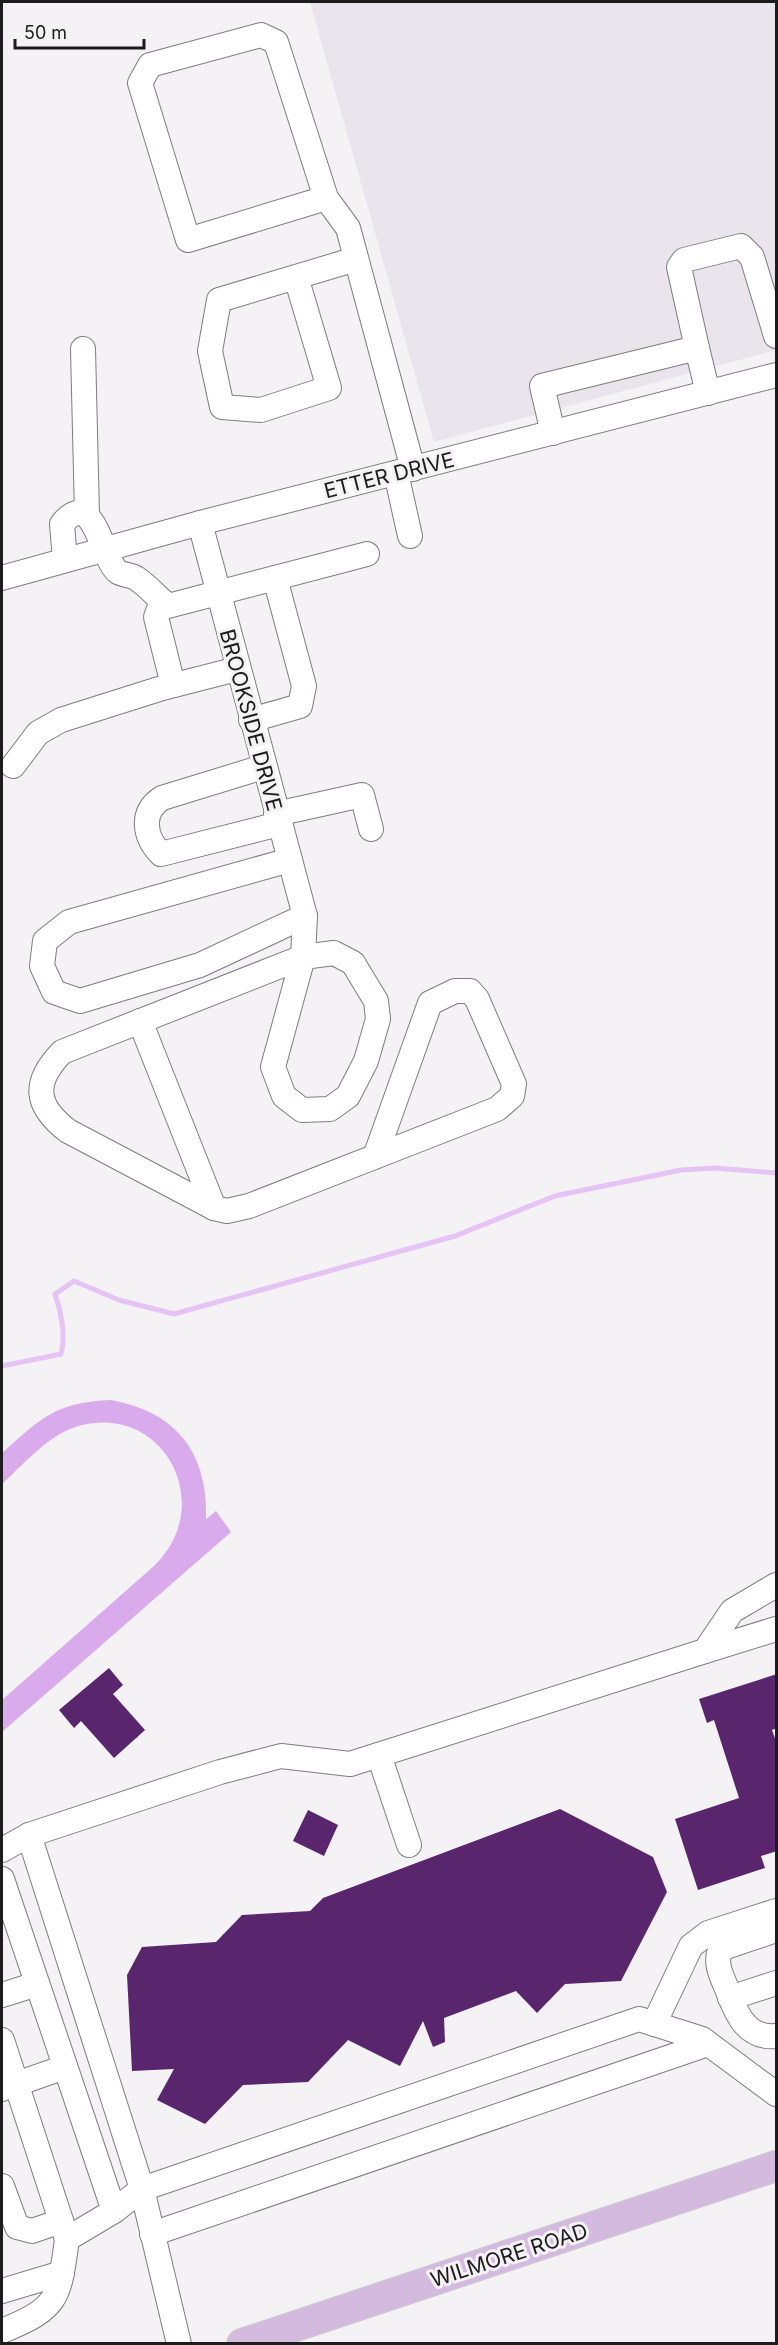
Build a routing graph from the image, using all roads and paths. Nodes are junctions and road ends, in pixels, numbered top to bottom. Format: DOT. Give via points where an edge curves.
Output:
graph roads {
  1 [pos="326,198"];
  2 [pos="356,259"];
  3 [pos="296,277"];
  4 [pos="777,336"];
  5 [pos="697,348"];
  6 [pos="83,350"];
  7 [pos="777,375"];
  8 [pos="708,393"];
  9 [pos="553,433"];
  10 [pos="405,471"];
  11 [pos="87,515"];
  12 [pos="200,523"];
  13 [pos="410,536"];
  14 [pos="103,550"];
  15 [pos="367,554"];
  16 [pos="65,560"];
  17 [pos="2,578"];
  18 [pos="275,578"];
  19 [pos="217,593"];
  20 [pos="162,601"];
  21 [pos="237,669"];
  22 [pos="173,685"];
  23 [pos="251,720"];
  24 [pos="13,766"];
  25 [pos="263,768"];
  26 [pos="277,819"];
  27 [pos="370,829"];
  28 [pos="290,860"];
  29 [pos="305,916"];
  30 [pos="303,957"];
  31 [pos="140,1021"];
  32 [pos="375,1157"];
  33 [pos="214,1208"];
  34 [pos="777,1585"];
  35 [pos="777,1629"];
  36 [pos="705,1651"];
  37 [pos="379,1755"];
  38 [pos="29,1834"];
  39 [pos="409,1845"];
  40 [pos="2,1850"];
  41 [pos="2,1879"];
  42 [pos="777,1911"];
  43 [pos="777,1930"];
  44 [pos="777,1983"];
  45 [pos="37,1984"];
  46 [pos="2,1995"];
  47 [pos="734,2008"];
  48 [pos="654,2024"];
  49 [pos="777,2036"];
  50 [pos="2,2040"];
  51 [pos="708,2044"];
  52 [pos="64,2067"];
  53 [pos="9,2086"];
  54 [pos="777,2094"];
  55 [pos="777,2166"];
  56 [pos="2,2186"];
  57 [pos="142,2189"];
  58 [pos="114,2211"];
  59 [pos="64,2230"];
  60 [pos="152,2234"];
  61 [pos="62,2273"];
  62 [pos="2,2291"];
  63 [pos="2,2331"];
  64 [pos="179,2343"];
  65 [pos="242,2343"];
  1 -- 1 [label="street" via="276,42 270,37 261,35 150,65 140,83 188,240"];
  1 -- 2 [label="street" via="348,228"];
  2 -- 3 [label="street"];
  2 -- 10 [label="street"];
  3 -- 3 [label="street" via="219,300 210,351 222,407 261,410 329,388"];
  4 -- 5 [label="street" via="752,257 741,246 684,260 679,267"];
  5 -- 8 [label="street"];
  5 -- 9 [label="street" via="542,386"];
  6 -- 11 [label="street"];
  7 -- 8 [label="street, ETTER DRIVE"];
  8 -- 9 [label="street, ETTER DRIVE"];
  9 -- 10 [label="street, ETTER DRIVE"];
  10 -- 12 [label="street, ETTER DRIVE"];
  10 -- 13 [label="street"];
  11 -- 14 [label="street" via="94,521"];
  11 -- 16 [label="street" via="68,517 62,524"];
  12 -- 14 [label="street, ETTER DRIVE"];
  12 -- 19 [label="street, BROOKSIDE DRIVE"];
  14 -- 16 [label="street, ETTER DRIVE"];
  14 -- 20 [label="street" via="118,572 135,578"];
  15 -- 18 [label="street"];
  16 -- 17 [label="street, ETTER DRIVE"];
  18 -- 19 [label="street"];
  18 -- 23 [label="street" via="304,686 300,706"];
  19 -- 20 [label="street" via="168,606"];
  19 -- 21 [label="street, BROOKSIDE DRIVE"];
  20 -- 22 [label="street" via="156,617"];
  21 -- 22 [label="street"];
  21 -- 23 [label="street, BROOKSIDE DRIVE"];
  22 -- 24 [label="street" via="61,720 38,733"];
  23 -- 25 [label="street, BROOKSIDE DRIVE"];
  25 -- 26 [label="street, BROOKSIDE DRIVE"];
  25 -- 26 [label="street" via="162,798 146,815 147,831 161,854"];
  26 -- 27 [label="street" via="362,795"];
  26 -- 28 [label="street, BROOKSIDE DRIVE"];
  28 -- 29 [label="street, BROOKSIDE DRIVE"];
  28 -- 29 [label="street" via="69,922 45,940 42,966 54,992 80,1001 200,964"];
  29 -- 30 [label="street, BROOKSIDE DRIVE"];
  30 -- 30 [label="street, BROOKSIDE DRIVE" via="334,953 353,963 376,1001 378,1019 366,1061 348,1096 330,1109 302,1110 284,1096 273,1067"];
  30 -- 31 [label="street"];
  31 -- 33 [label="street"];
  31 -- 33 [label="street" via="62,1052 48,1066 41,1100 51,1118 68,1131"];
  32 -- 32 [label="street" via="498,1109 512,1096 514,1084 470,991 455,991 430,1003"];
  32 -- 33 [label="street" via="249,1206 227,1211"];
  34 -- 36 [label="street" via="732,1611"];
  35 -- 36 [label="street"];
  36 -- 37 [label="street"];
  37 -- 38 [label="street" via="350,1764 281,1756"];
  37 -- 39 [label="street"];
  38 -- 40 [label="street"];
  38 -- 57 [label="street"];
  41 -- 45 [label="street"];
  42 -- 48 [label="street" via="708,1933 691,1946"];
  43 -- 47 [label="street" via="720,1949 716,1961"];
  44 -- 47 [label="street"];
  45 -- 46 [label="street"];
  45 -- 52 [label="street"];
  47 -- 49 [label="street" via="749,2030"];
  48 -- 51 [label="street"];
  48 -- 57 [label="street" via="639,2019"];
  50 -- 53 [label="street"];
  51 -- 54 [label="street"];
  51 -- 60 [label="street"];
  52 -- 53 [label="street"];
  52 -- 58 [label="street"];
  53 -- 59 [label="street"];
  55 -- 65 [label="main road, WILMORE ROAD"];
  56 -- 59 [label="street" via="17,2227 32,2231"];
  57 -- 58 [label="street"];
  57 -- 60 [label="street"];
  58 -- 59 [label="street"];
  59 -- 61 [label="street"];
  60 -- 64 [label="street"];
  61 -- 62 [label="street"];
  61 -- 63 [label="street" via="54,2301 35,2318"];
}
